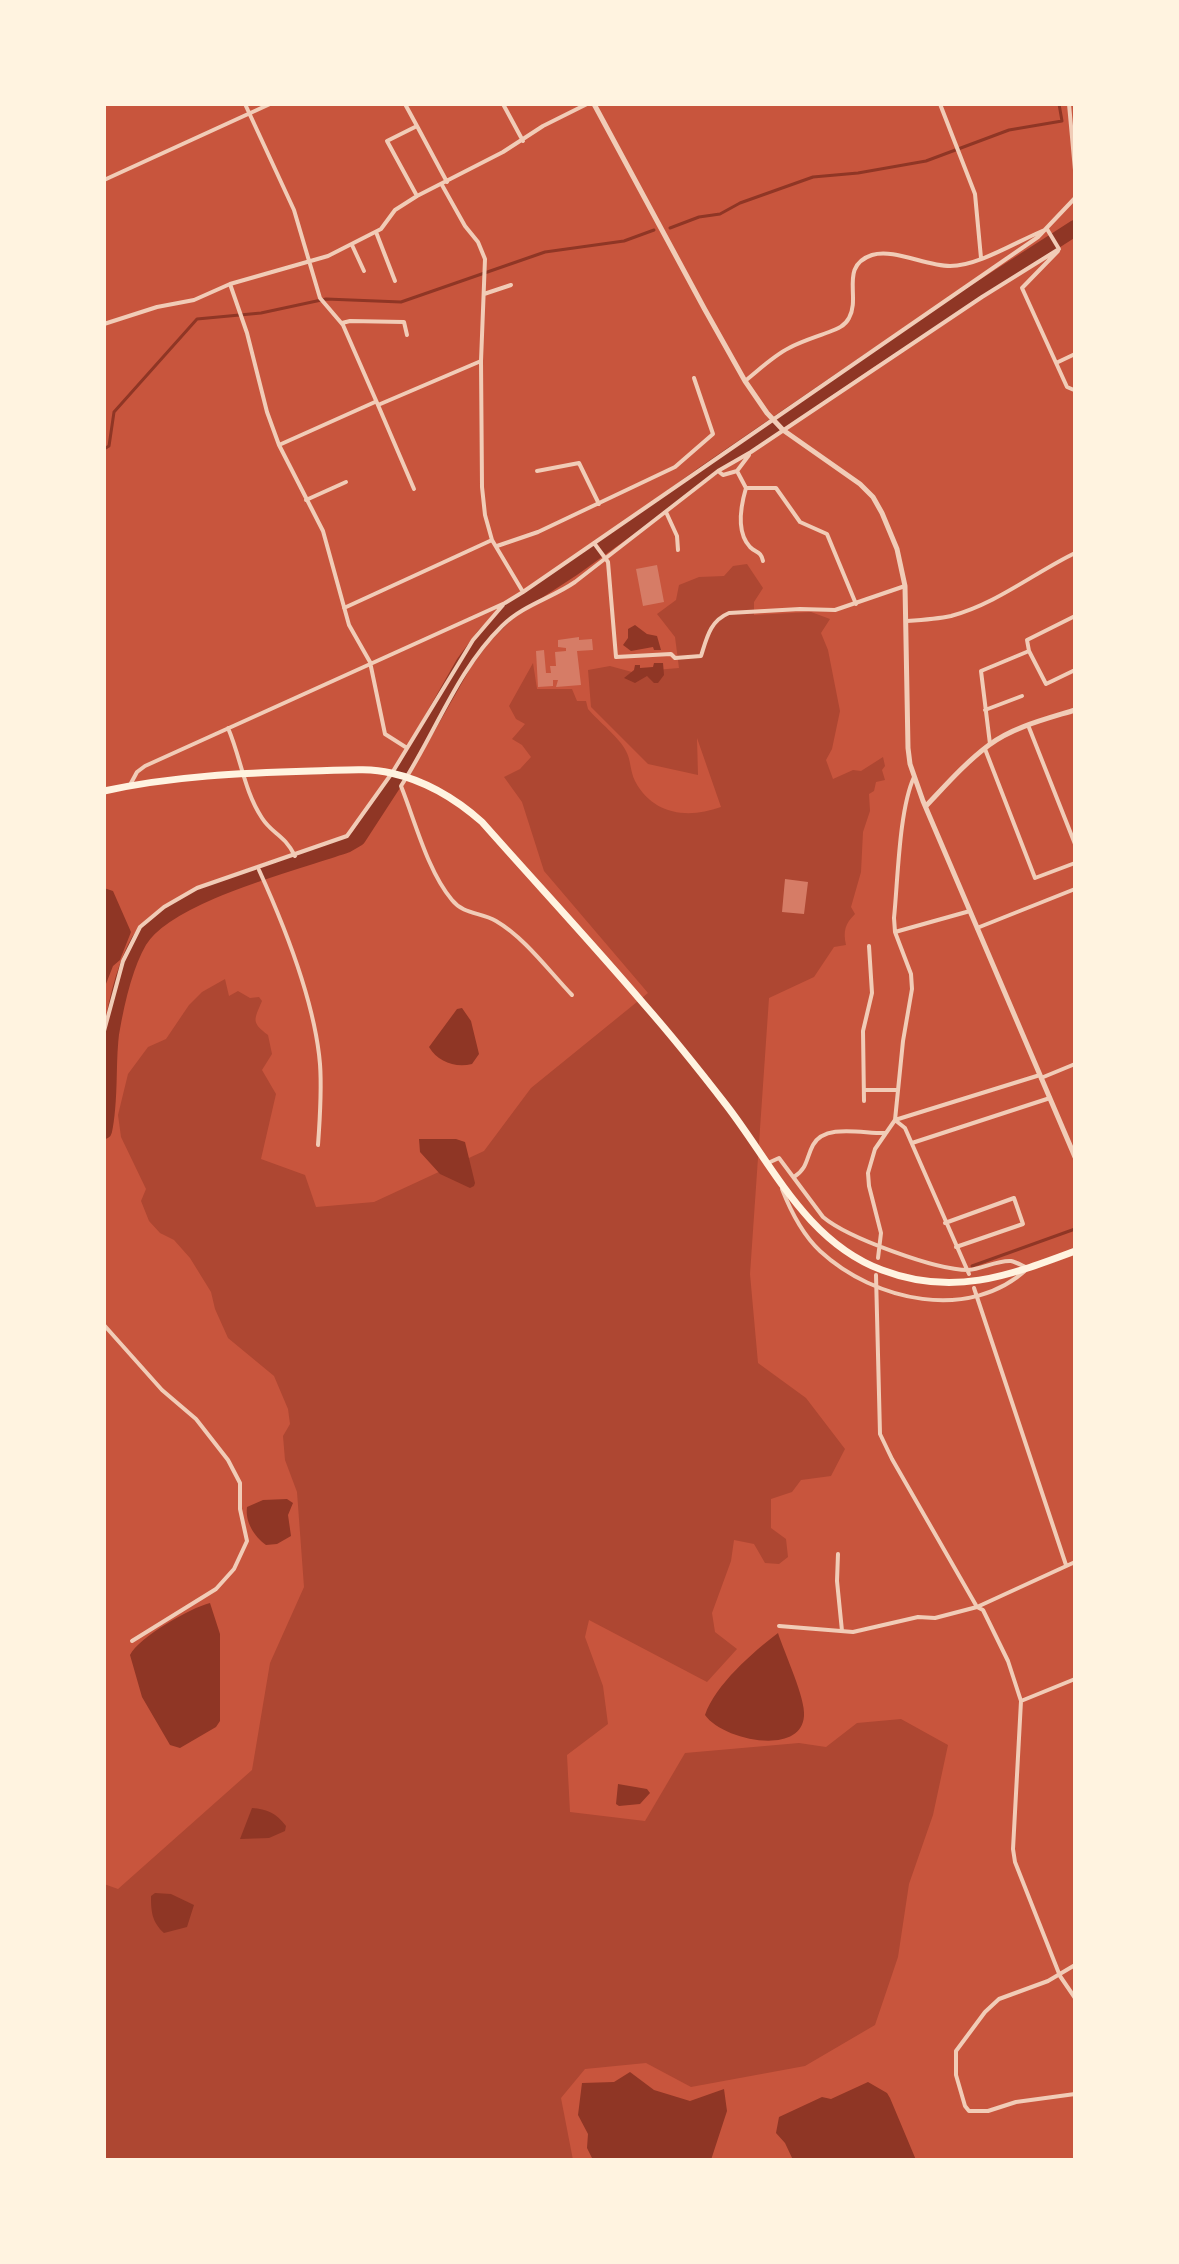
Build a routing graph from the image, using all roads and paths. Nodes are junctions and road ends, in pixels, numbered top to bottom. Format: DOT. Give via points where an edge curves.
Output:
graph roads {
  1 [pos="245,104"];
  2 [pos="270,104"];
  3 [pos="405,104"];
  4 [pos="503,104"];
  5 [pos="587,104"];
  6 [pos="594,104"];
  7 [pos="940,104"];
  8 [pos="1069,104"];
  9 [pos="251,115"];
  10 [pos="417,126"];
  11 [pos="523,141"];
  12 [pos="1075,170"];
  13 [pos="104,180"];
  14 [pos="444,183"];
  15 [pos="417,196"];
  16 [pos="1075,198"];
  17 [pos="1048,231"];
  18 [pos="376,232"];
  19 [pos="352,245"];
  20 [pos="1058,247"];
  21 [pos="981,258"];
  22 [pos="309,262"];
  23 [pos="364,271"];
  24 [pos="395,281"];
  25 [pos="230,284"];
  26 [pos="511,285"];
  27 [pos="484,294"];
  28 [pos="342,323"];
  29 [pos="104,324"];
  30 [pos="407,335"];
  31 [pos="1075,354"];
  32 [pos="481,361"];
  33 [pos="1056,363"];
  34 [pos="694,378"];
  35 [pos="745,381"];
  36 [pos="1075,390"];
  37 [pos="376,404"];
  38 [pos="778,425"];
  39 [pos="279,445"];
  40 [pos="751,452"];
  41 [pos="537,471"];
  42 [pos="718,471"];
  43 [pos="737,471"];
  44 [pos="346,482"];
  45 [pos="746,488"];
  46 [pos="414,489"];
  47 [pos="306,500"];
  48 [pos="599,504"];
  49 [pos="666,512"];
  50 [pos="492,540"];
  51 [pos="595,545"];
  52 [pos="496,546"];
  53 [pos="678,550"];
  54 [pos="1075,553"];
  55 [pos="604,556"];
  56 [pos="763,561"];
  57 [pos="905,586"];
  58 [pos="523,592"];
  59 [pos="505,603"];
  60 [pos="856,604"];
  61 [pos="344,608"];
  62 [pos="1075,616"];
  63 [pos="907,621"];
  64 [pos="1029,651"];
  65 [pos="370,662"];
  66 [pos="1075,670"];
  67 [pos="1022,696"];
  68 [pos="985,710"];
  69 [pos="1075,710"];
  70 [pos="1028,725"];
  71 [pos="228,728"];
  72 [pos="987,747"];
  73 [pos="407,748"];
  74 [pos="244,773"];
  75 [pos="399,775"];
  76 [pos="914,777"];
  77 [pos="130,785"];
  78 [pos="104,791"];
  79 [pos="926,806"];
  80 [pos="1075,844"];
  81 [pos="295,856"];
  82 [pos="1075,863"];
  83 [pos="260,872"];
  84 [pos="1075,889"];
  85 [pos="970,911"];
  86 [pos="977,928"];
  87 [pos="895,932"];
  88 [pos="869,946"];
  89 [pos="572,995"];
  90 [pos="104,1031"];
  91 [pos="1075,1064"];
  92 [pos="1041,1077"];
  93 [pos="864,1090"];
  94 [pos="898,1090"];
  95 [pos="1050,1098"];
  96 [pos="864,1101"];
  97 [pos="895,1120"];
  98 [pos="886,1133"];
  99 [pos="912,1143"];
  100 [pos="318,1145"];
  101 [pos="1075,1157"];
  102 [pos="768,1163"];
  103 [pos="777,1175"];
  104 [pos="794,1177"];
  105 [pos="945,1223"];
  106 [pos="880,1246"];
  107 [pos="956,1247"];
  108 [pos="1075,1251"];
  109 [pos="878,1258"];
  110 [pos="1028,1268"];
  111 [pos="968,1272"];
  112 [pos="876,1275"];
  113 [pos="875,1287"];
  114 [pos="974,1288"];
  115 [pos="977,1296"];
  116 [pos="104,1325"];
  117 [pos="838,1554"];
  118 [pos="1075,1562"];
  119 [pos="1066,1565"];
  120 [pos="977,1607"];
  121 [pos="779,1626"];
  122 [pos="842,1631"];
  123 [pos="132,1641"];
  124 [pos="1075,1679"];
  125 [pos="1021,1701"];
  126 [pos="1075,1965"];
  127 [pos="1060,1976"];
  128 [pos="1075,1998"];
  129 [pos="1075,2094"];
  1 -- 9 [label="street"];
  2 -- 9 [label="street"];
  3 -- 10 [label="street"];
  4 -- 11 [label="street"];
  5 -- 11 [label="street"];
  6 -- 35 [label="street"];
  7 -- 21 [label="street" via="975,194"];
  8 -- 12 [label="street"];
  9 -- 13 [label="street"];
  9 -- 22 [label="street" via="294,210"];
  10 -- 14 [label="street"];
  10 -- 15 [label="street" via="387,141"];
  11 -- 14 [label="street"];
  14 -- 15 [label="street"];
  14 -- 27 [label="street" via="483,251"];
  15 -- 18 [label="street"];
  16 -- 17 [label="street"];
  17 -- 20 [label="street"];
  17 -- 21 [label="street"];
  17 -- 38 [label="street"];
  18 -- 19 [label="street"];
  18 -- 24 [label="street"];
  19 -- 22 [label="street"];
  19 -- 23 [label="street"];
  20 -- 33 [label="street" via="1022,288"];
  20 -- 38 [label="street"];
  21 -- 35 [label="street" via="952,266 871,255 855,267 847,322 789,348"];
  22 -- 25 [label="street"];
  22 -- 28 [label="street" via="322,301"];
  25 -- 29 [label="street" via="194,300"];
  25 -- 39 [label="street"];
  26 -- 27 [label="street"];
  27 -- 32 [label="street"];
  28 -- 30 [label="street" via="404,322"];
  28 -- 37 [label="street"];
  31 -- 33 [label="street"];
  32 -- 37 [label="street"];
  32 -- 50 [label="street" via="480,463"];
  33 -- 36 [label="street" via="1067,387"];
  34 -- 48 [label="street" via="713,434 675,467"];
  35 -- 38 [label="street"];
  37 -- 39 [label="street"];
  37 -- 46 [label="street"];
  38 -- 40 [label="street"];
  38 -- 51 [label="street"];
  38 -- 57 [label="street" via="873,497 890,530"];
  39 -- 47 [label="street"];
  40 -- 42 [label="street"];
  40 -- 43 [label="street"];
  41 -- 48 [label="street" via="579,463"];
  42 -- 43 [label="street"];
  42 -- 49 [label="street"];
  43 -- 45 [label="street"];
  44 -- 47 [label="street"];
  45 -- 56 [label="street" via="739,511 746,541"];
  45 -- 60 [label="street" via="776,488 800,522 827,534"];
  47 -- 61 [label="street" via="323,531"];
  48 -- 52 [label="street"];
  49 -- 53 [label="street"];
  49 -- 55 [label="street"];
  50 -- 52 [label="street"];
  50 -- 61 [label="street"];
  51 -- 55 [label="street"];
  51 -- 58 [label="street"];
  52 -- 58 [label="street"];
  54 -- 63 [label="street" via="962,612"];
  55 -- 60 [label="street" via="616,657 701,656 708,633 729,613 835,610"];
  55 -- 75 [label="street" via="552,597 503,625 469,667"];
  57 -- 60 [label="street"];
  57 -- 63 [label="street"];
  58 -- 59 [label="street"];
  59 -- 65 [label="street"];
  59 -- 73 [label="street" via="473,640"];
  61 -- 65 [label="street"];
  62 -- 64 [label="street" via="1027,640"];
  63 -- 76 [label="street" via="908,748"];
  64 -- 66 [label="street" via="1046,684"];
  64 -- 68 [label="street" via="981,671"];
  65 -- 71 [label="street"];
  65 -- 73 [label="street" via="385,734"];
  67 -- 68 [label="street"];
  68 -- 72 [label="street"];
  69 -- 70 [label="street"];
  70 -- 72 [label="street"];
  70 -- 80 [label="street"];
  71 -- 74 [label="street"];
  71 -- 77 [label="street" via="145,766"];
  72 -- 79 [label="street"];
  72 -- 82 [label="street" via="1035,878"];
  73 -- 75 [label="street"];
  74 -- 75 [label="main road" via="357,770"];
  74 -- 77 [label="main road"];
  74 -- 81 [label="street" via="262,818"];
  75 -- 81 [label="street" via="347,836"];
  75 -- 89 [label="street" via="438,881 453,902 513,933"];
  75 -- 102 [label="main road" via="456,799 482,822 642,1002"];
  76 -- 79 [label="street"];
  76 -- 87 [label="street" via="904,813"];
  77 -- 78 [label="main road"];
  79 -- 85 [label="street"];
  81 -- 83 [label="street"];
  83 -- 90 [label="street" via="197,888 140,927 123,961"];
  83 -- 100 [label="street" via="303,983 316,1036"];
  84 -- 86 [label="street"];
  85 -- 86 [label="street"];
  85 -- 87 [label="street"];
  86 -- 92 [label="street"];
  87 -- 94 [label="street" via="912,989"];
  88 -- 93 [label="street" via="872,993 863,1031"];
  91 -- 92 [label="street"];
  92 -- 95 [label="street"];
  92 -- 97 [label="street"];
  93 -- 94 [label="street"];
  93 -- 96 [label="street"];
  94 -- 97 [label="street"];
  95 -- 99 [label="street"];
  95 -- 101 [label="street"];
  97 -- 98 [label="street"];
  97 -- 99 [label="street"];
  98 -- 104 [label="street" via="830,1132 818,1138 809,1161"];
  98 -- 106 [label="street" via="868,1173"];
  99 -- 105 [label="street"];
  102 -- 103 [label="main road"];
  102 -- 104 [label="street" via="779,1158"];
  103 -- 110 [label="main road" via="816,1227 880,1270 958,1284"];
  103 -- 113 [label="street" via="798,1225 819,1250"];
  104 -- 106 [label="street" via="832,1225"];
  105 -- 107 [label="street"];
  105 -- 107 [label="street" via="1014,1198 1023,1224"];
  106 -- 109 [label="street"];
  106 -- 111 [label="street"];
  107 -- 111 [label="street"];
  108 -- 110 [label="main road"];
  110 -- 111 [label="street" via="1011,1261"];
  110 -- 115 [label="street" via="1012,1283"];
  112 -- 113 [label="street"];
  113 -- 115 [label="street" via="919,1299"];
  113 -- 120 [label="street" via="880,1434"];
  114 -- 115 [label="street"];
  115 -- 119 [label="street"];
  116 -- 123 [label="street" via="162,1390 196,1419 228,1460 240,1483 247,1541 234,1569 216,1589"];
  117 -- 122 [label="street"];
  118 -- 119 [label="street"];
  119 -- 120 [label="street"];
  120 -- 122 [label="street"];
  120 -- 125 [label="street" via="1008,1661"];
  121 -- 122 [label="street"];
  124 -- 125 [label="street"];
  125 -- 127 [label="street" via="1013,1849"];
  126 -- 127 [label="street"];
  127 -- 128 [label="street"];
  127 -- 129 [label="street" via="999,1999 956,2051 955,2065 969,2111"];
}
